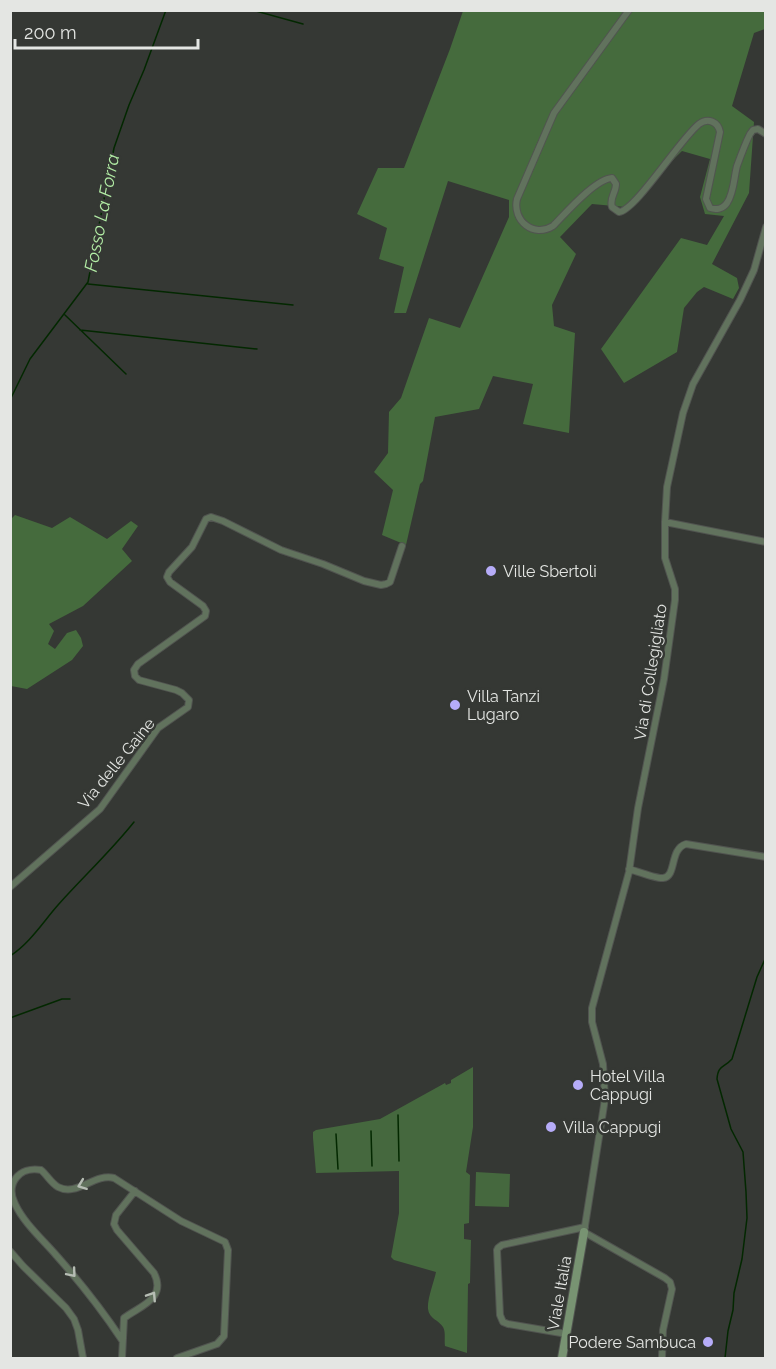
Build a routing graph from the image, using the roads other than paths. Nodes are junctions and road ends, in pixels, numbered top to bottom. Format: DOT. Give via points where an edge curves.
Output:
graph roads {
  1 [pos="629,10"];
  2 [pos="765,134"];
  3 [pos="765,227"];
  4 [pos="665,522"];
  5 [pos="765,542"];
  6 [pos="402,546"];
  7 [pos="765,857"];
  8 [pos="629,869"];
  9 [pos="10,887"];
  10 [pos="135,1191"];
  11 [pos="585,1229"];
  12 [pos="10,1251"];
  13 [pos="567,1335"];
  14 [pos="122,1340"];
  15 [pos="83,1359"];
  16 [pos="122,1359"];
  17 [pos="177,1359"];
  18 [pos="562,1359"];
  19 [pos="662,1359"];
  1 -- 2 [label="street" via="554,113 517,199 517,215 525,224 533,229 549,229 608,178 616,184 612,207 624,211 697,126 710,121 720,132 706,200 710,208 721,208 729,199 750,134 755,129"];
  3 -- 4 [label="street, Via di Collegigliato" via="754,270 688,398 667,487"];
  4 -- 5 [label="street"];
  4 -- 8 [label="street, Via di Collegigliato" via="664,554 675,589 675,604"];
  6 -- 9 [label="street, Via delle Gaine" via="391,579 377,585 281,550 223,521 206,519 190,550 167,577 202,605 206,615 134,669 134,675 141,681 179,691 188,699 189,706 158,728 97,812"];
  7 -- 8 [label="street" via="686,844 677,850 670,874 665,878"];
  8 -- 11 [label="street, Via di Collegigliato" via="593,1003 605,1099"];
  14 -- 10 [label="street, one-way" via="124,1318 149,1302 157,1286 154,1273 114,1224 116,1215"];
  10 -- 14 [label="street, one-way" via="106,1177 63,1189 43,1171 35,1169 19,1175 11,1186 19,1211"];
  10 -- 17 [label="street" via="181,1221 223,1241 227,1247 224,1336 214,1345"];
  11 -- 13 [label="street, Viale Italia"];
  11 -- 13 [label="street" via="505,1244 497,1252 503,1322"];
  11 -- 19 [label="street" via="670,1282"];
  12 -- 15 [label="street" via="71,1314"];
  13 -- 18 [label="street, Viale Italia"];
  14 -- 16 [label="street"];
}
